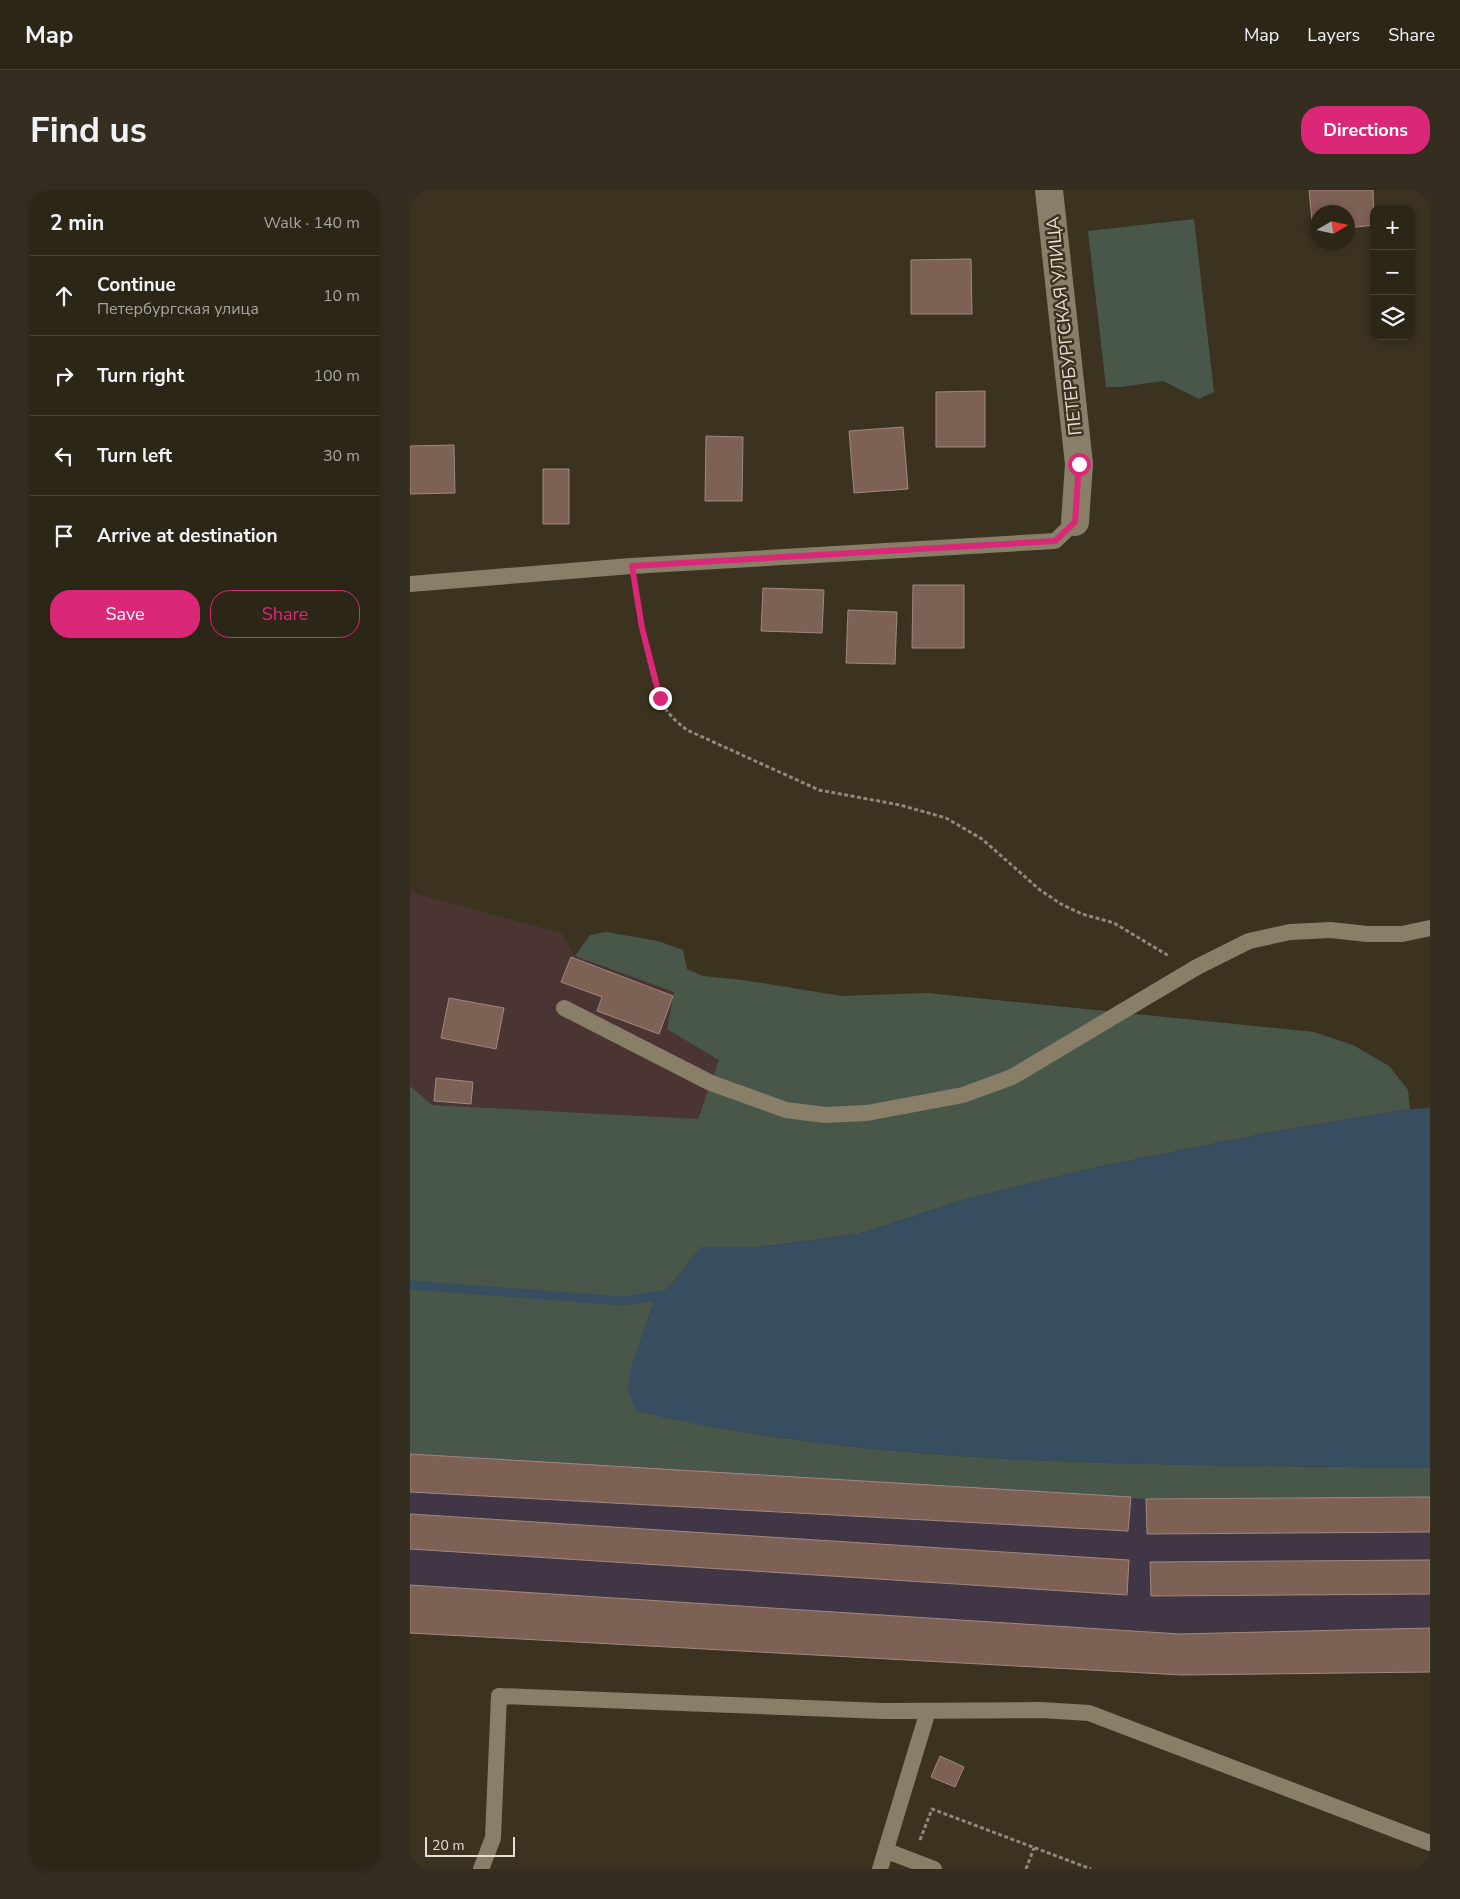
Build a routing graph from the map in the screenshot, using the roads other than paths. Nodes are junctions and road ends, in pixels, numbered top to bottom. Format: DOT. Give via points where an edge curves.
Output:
graph roads {
  1 [pos="1049,190"];
  2 [pos="1075,522"];
  3 [pos="410,584"];
  4 [pos="1430,928"];
  5 [pos="564,1008"];
  6 [pos="928,1711"];
  7 [pos="1430,1842"];
  8 [pos="887,1851"];
  9 [pos="481,1869"];
  10 [pos="880,1869"];
  11 [pos="934,1869"];
  1 -- 2 [label="street, ПЕТЕРБУРГСКАЯ УЛИЦА" via="1079,464"];
  2 -- 3 [label="lane" via="1055,541 632,566"];
  4 -- 5 [label="lane" via="1402,934 1331,930 1290,932 1249,941 1197,967 1012,1077 963,1095 867,1113 825,1115 786,1110 711,1083"];
  6 -- 7 [label="lane" via="1089,1713"];
  6 -- 8 [label="lane"];
  6 -- 9 [label="lane" via="499,1696 493,1838"];
  8 -- 10 [label="lane"];
  8 -- 11 [label="lane"];
}
